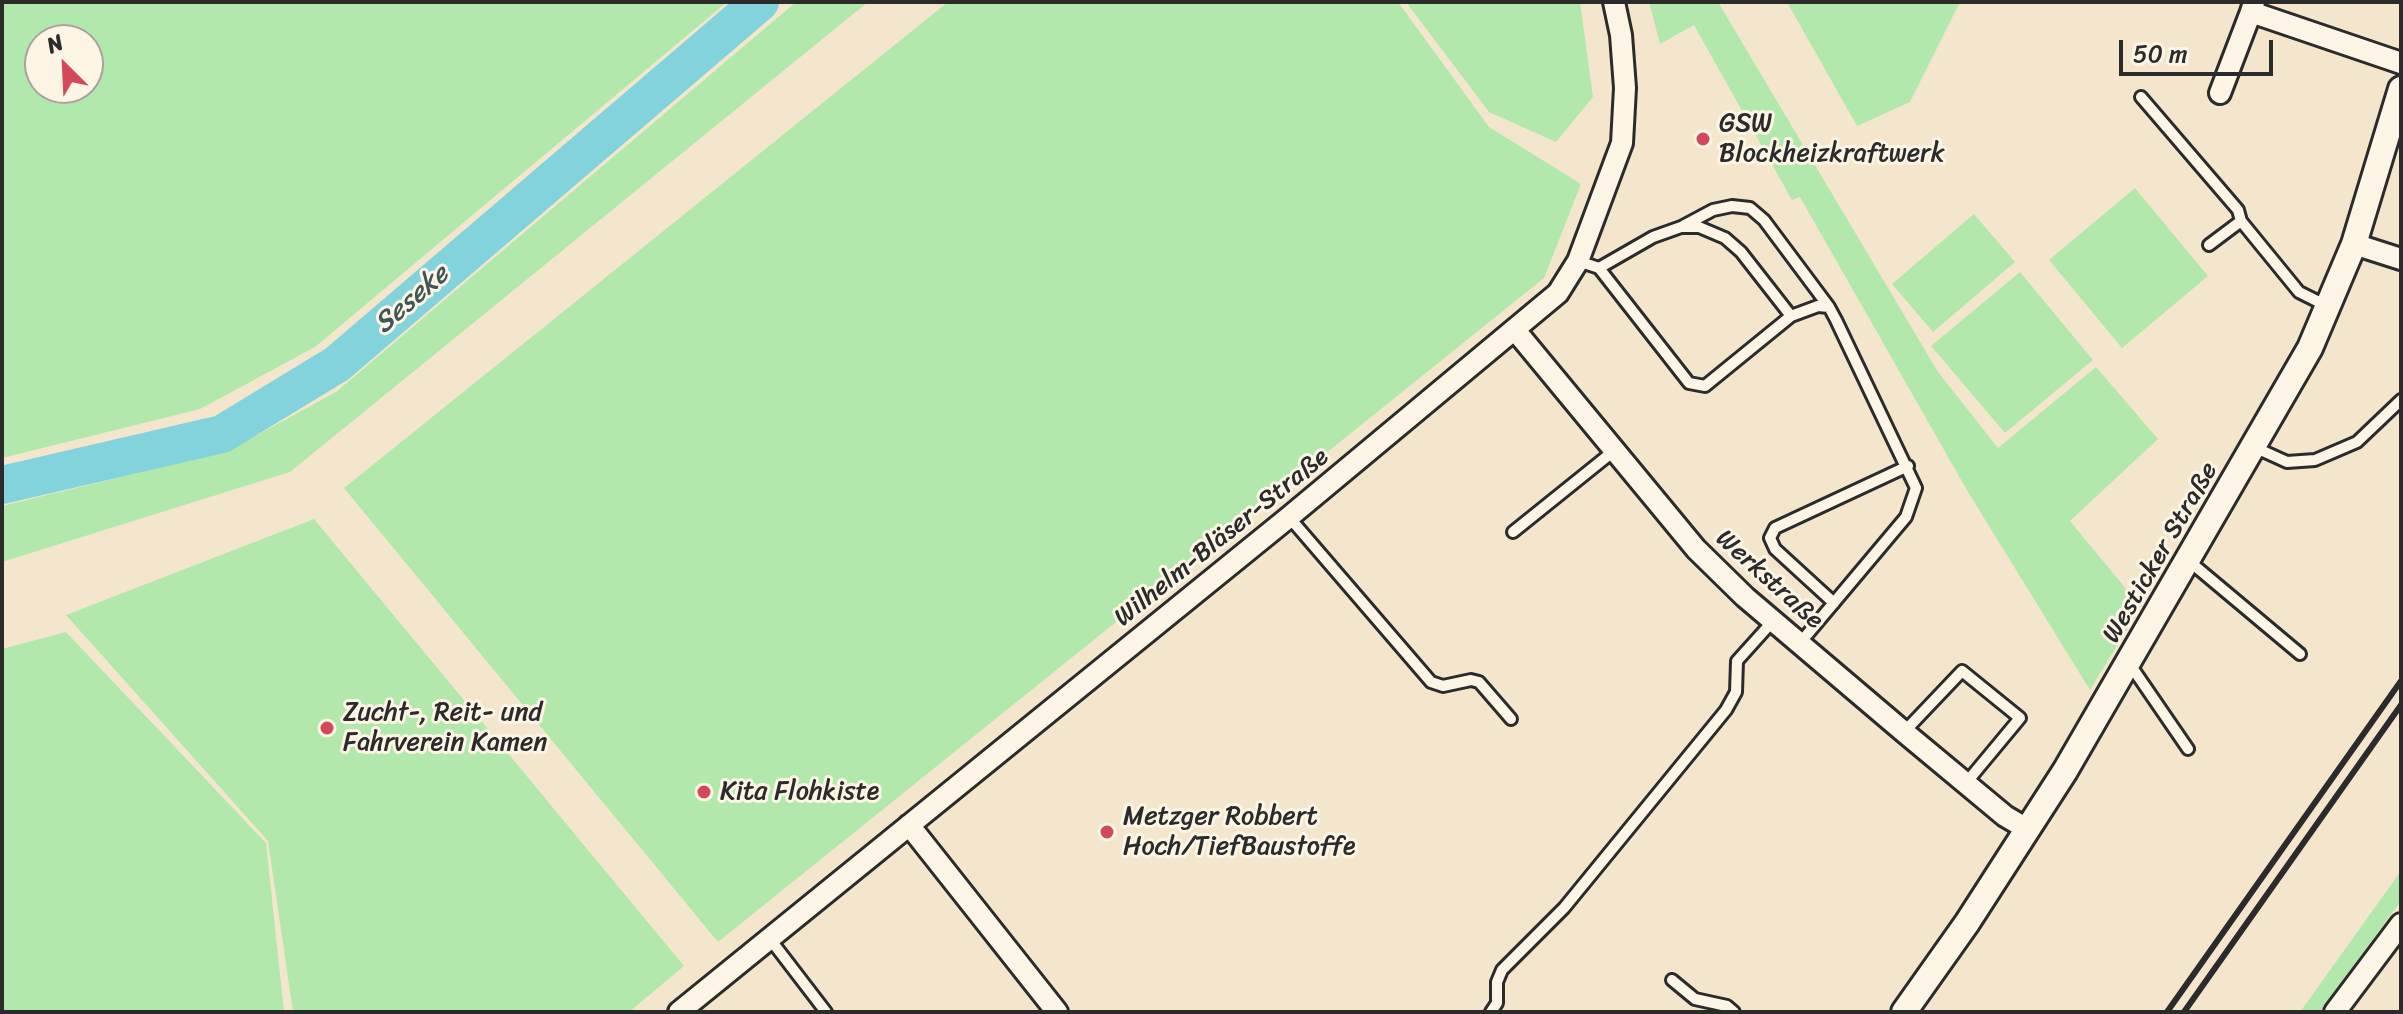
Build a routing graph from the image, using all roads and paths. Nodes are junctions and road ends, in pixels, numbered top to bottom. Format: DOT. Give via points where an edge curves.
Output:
graph roads {
  1 [pos="1614,2"];
  2 [pos="2253,7"];
  3 [pos="2401,63"];
  4 [pos="2401,89"];
  5 [pos="2220,93"];
  6 [pos="2141,97"];
  7 [pos="2241,221"];
  8 [pos="1681,227"];
  9 [pos="2354,244"];
  10 [pos="2209,245"];
  11 [pos="2401,259"];
  12 [pos="1578,261"];
  13 [pos="1599,268"];
  14 [pos="1829,307"];
  15 [pos="2329,307"];
  16 [pos="1791,316"];
  17 [pos="1515,330"];
  18 [pos="2401,400"];
  19 [pos="2254,447"];
  20 [pos="1615,450"];
  21 [pos="1908,466"];
  22 [pos="1289,517"];
  23 [pos="1513,532"];
  24 [pos="2189,561"];
  25 [pos="1834,603"];
  26 [pos="1773,621"];
  27 [pos="1800,643"];
  28 [pos="2300,654"];
  29 [pos="2129,663"];
  30 [pos="1511,719"];
  31 [pos="1904,732"];
  32 [pos="2188,749"];
  33 [pos="1966,783"];
  34 [pos="909,825"];
  35 [pos="2027,829"];
  36 [pos="2401,924"];
  37 [pos="770,939"];
  38 [pos="1672,980"];
  39 [pos="679,1012"];
  40 [pos="826,1012"];
  41 [pos="1057,1012"];
  42 [pos="1491,1012"];
  43 [pos="1734,1012"];
  44 [pos="1904,1012"];
  45 [pos="2335,1012"];
  1 -- 12 [label="street, Wilhelm-Bläser-Straße" via="1625,88 1622,143"];
  2 -- 3 [label="street"];
  2 -- 5 [label="street"];
  4 -- 9 [label="street, Westicker Straße"];
  6 -- 7 [label="lane" via="2238,210"];
  7 -- 10 [label="lane"];
  7 -- 15 [label="lane" via="2299,292"];
  8 -- 13 [label="lane"];
  8 -- 14 [label="lane" via="1713,210 1750,208"];
  8 -- 16 [label="lane" via="1699,227 1733,245"];
  9 -- 11 [label="street"];
  9 -- 15 [label="street, Westicker Straße"];
  12 -- 13 [label="lane"];
  12 -- 17 [label="street, Wilhelm-Bläser-Straße" via="1558,293"];
  13 -- 16 [label="lane" via="1689,383 1705,386"];
  14 -- 16 [label="lane"];
  14 -- 21 [label="lane"];
  15 -- 19 [label="street, Westicker Straße"];
  17 -- 20 [label="street, Werkstraße"];
  17 -- 22 [label="street, Wilhelm-Bläser-Straße"];
  18 -- 19 [label="lane" via="2357,442 2315,460 2287,462"];
  19 -- 24 [label="street, Westicker Straße"];
  20 -- 23 [label="lane"];
  20 -- 26 [label="street, Werkstraße" via="1696,549"];
  21 -- 25 [label="lane" via="1916,488 1913,504"];
  21 -- 25 [label="lane" via="1775,528 1770,538 1775,549"];
  22 -- 30 [label="lane" via="1431,682 1479,682"];
  22 -- 34 [label="street, Wilhelm-Bläser-Straße"];
  24 -- 28 [label="lane"];
  24 -- 29 [label="street, Westicker Straße"];
  25 -- 27 [label="lane"];
  26 -- 27 [label="street, Werkstraße"];
  26 -- 42 [label="lane" via="1737,661 1736,692 1726,710 1564,908 1502,970"];
  27 -- 31 [label="street, Werkstraße"];
  29 -- 32 [label="lane"];
  29 -- 35 [label="street, Westicker Straße"];
  31 -- 33 [label="street, Werkstraße"];
  31 -- 33 [label="lane" via="1962,671 2020,718"];
  33 -- 35 [label="street, Werkstraße"];
  34 -- 37 [label="street, Wilhelm-Bläser-Straße"];
  34 -- 41 [label="street"];
  35 -- 44 [label="street, Westicker Straße"];
  36 -- 45 [label="street"];
  37 -- 39 [label="street, Wilhelm-Bläser-Straße"];
  37 -- 40 [label="lane"];
  38 -- 43 [label="lane" via="1695,999"];
}
